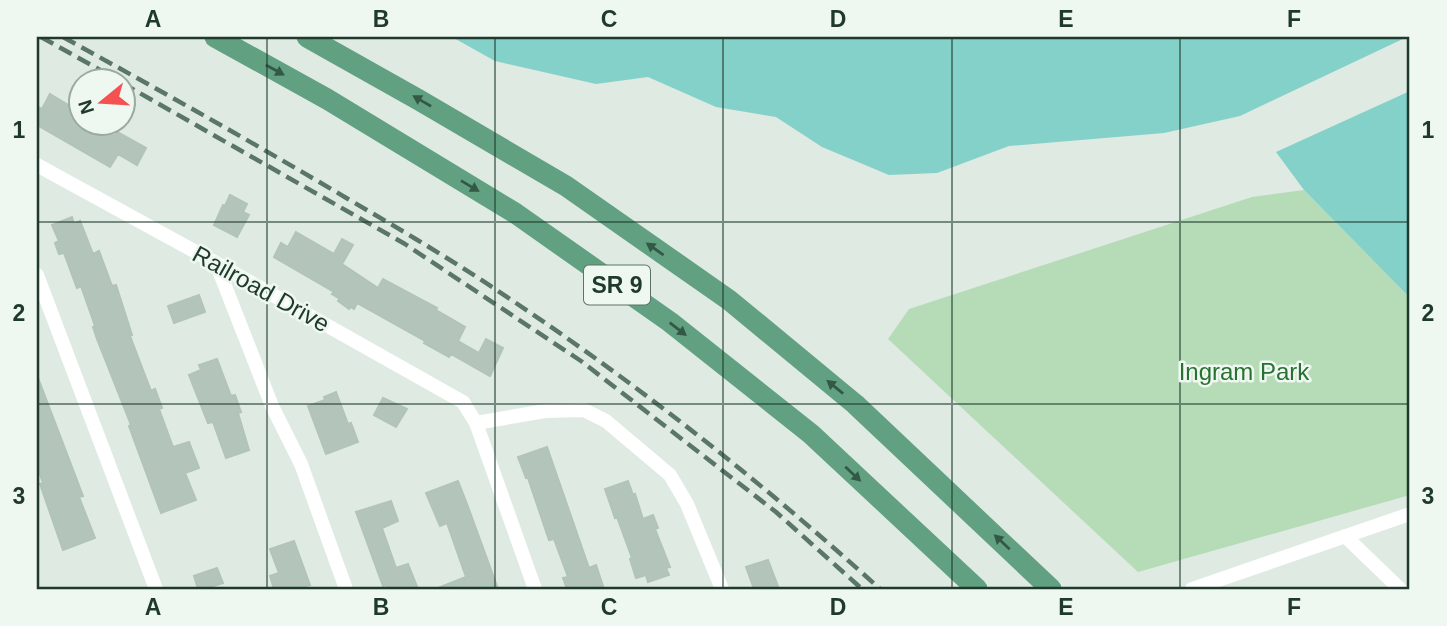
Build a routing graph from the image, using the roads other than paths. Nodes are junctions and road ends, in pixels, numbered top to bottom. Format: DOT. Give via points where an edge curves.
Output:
graph roads {
  1 [pos="215,37"];
  2 [pos="307,37"];
  3 [pos="37,165"];
  4 [pos="216,263"];
  5 [pos="37,275"];
  6 [pos="476,423"];
  7 [pos="1410,514"];
  8 [pos="1345,536"];
  9 [pos="156,589"];
  10 [pos="345,589"];
  11 [pos="535,589"];
  12 [pos="722,589"];
  13 [pos="977,589"];
  14 [pos="1051,589"];
  15 [pos="1192,589"];
  16 [pos="1400,589"];
  1 -- 13 [label="main road, SR 9, one-way" via="515,213 670,322 811,434"];
  14 -- 2 [label="main road, SR 9, one-way" via="855,404 729,300 566,186"];
  3 -- 4 [label="street, Railroad Drive"];
  4 -- 6 [label="street, Railroad Drive" via="463,402"];
  4 -- 10 [label="street" via="300,464"];
  5 -- 9 [label="street"];
  6 -- 11 [label="street"];
  6 -- 12 [label="street" via="545,411 584,410 606,421 670,475"];
  7 -- 8 [label="street"];
  8 -- 15 [label="street"];
  8 -- 16 [label="street"];
}
